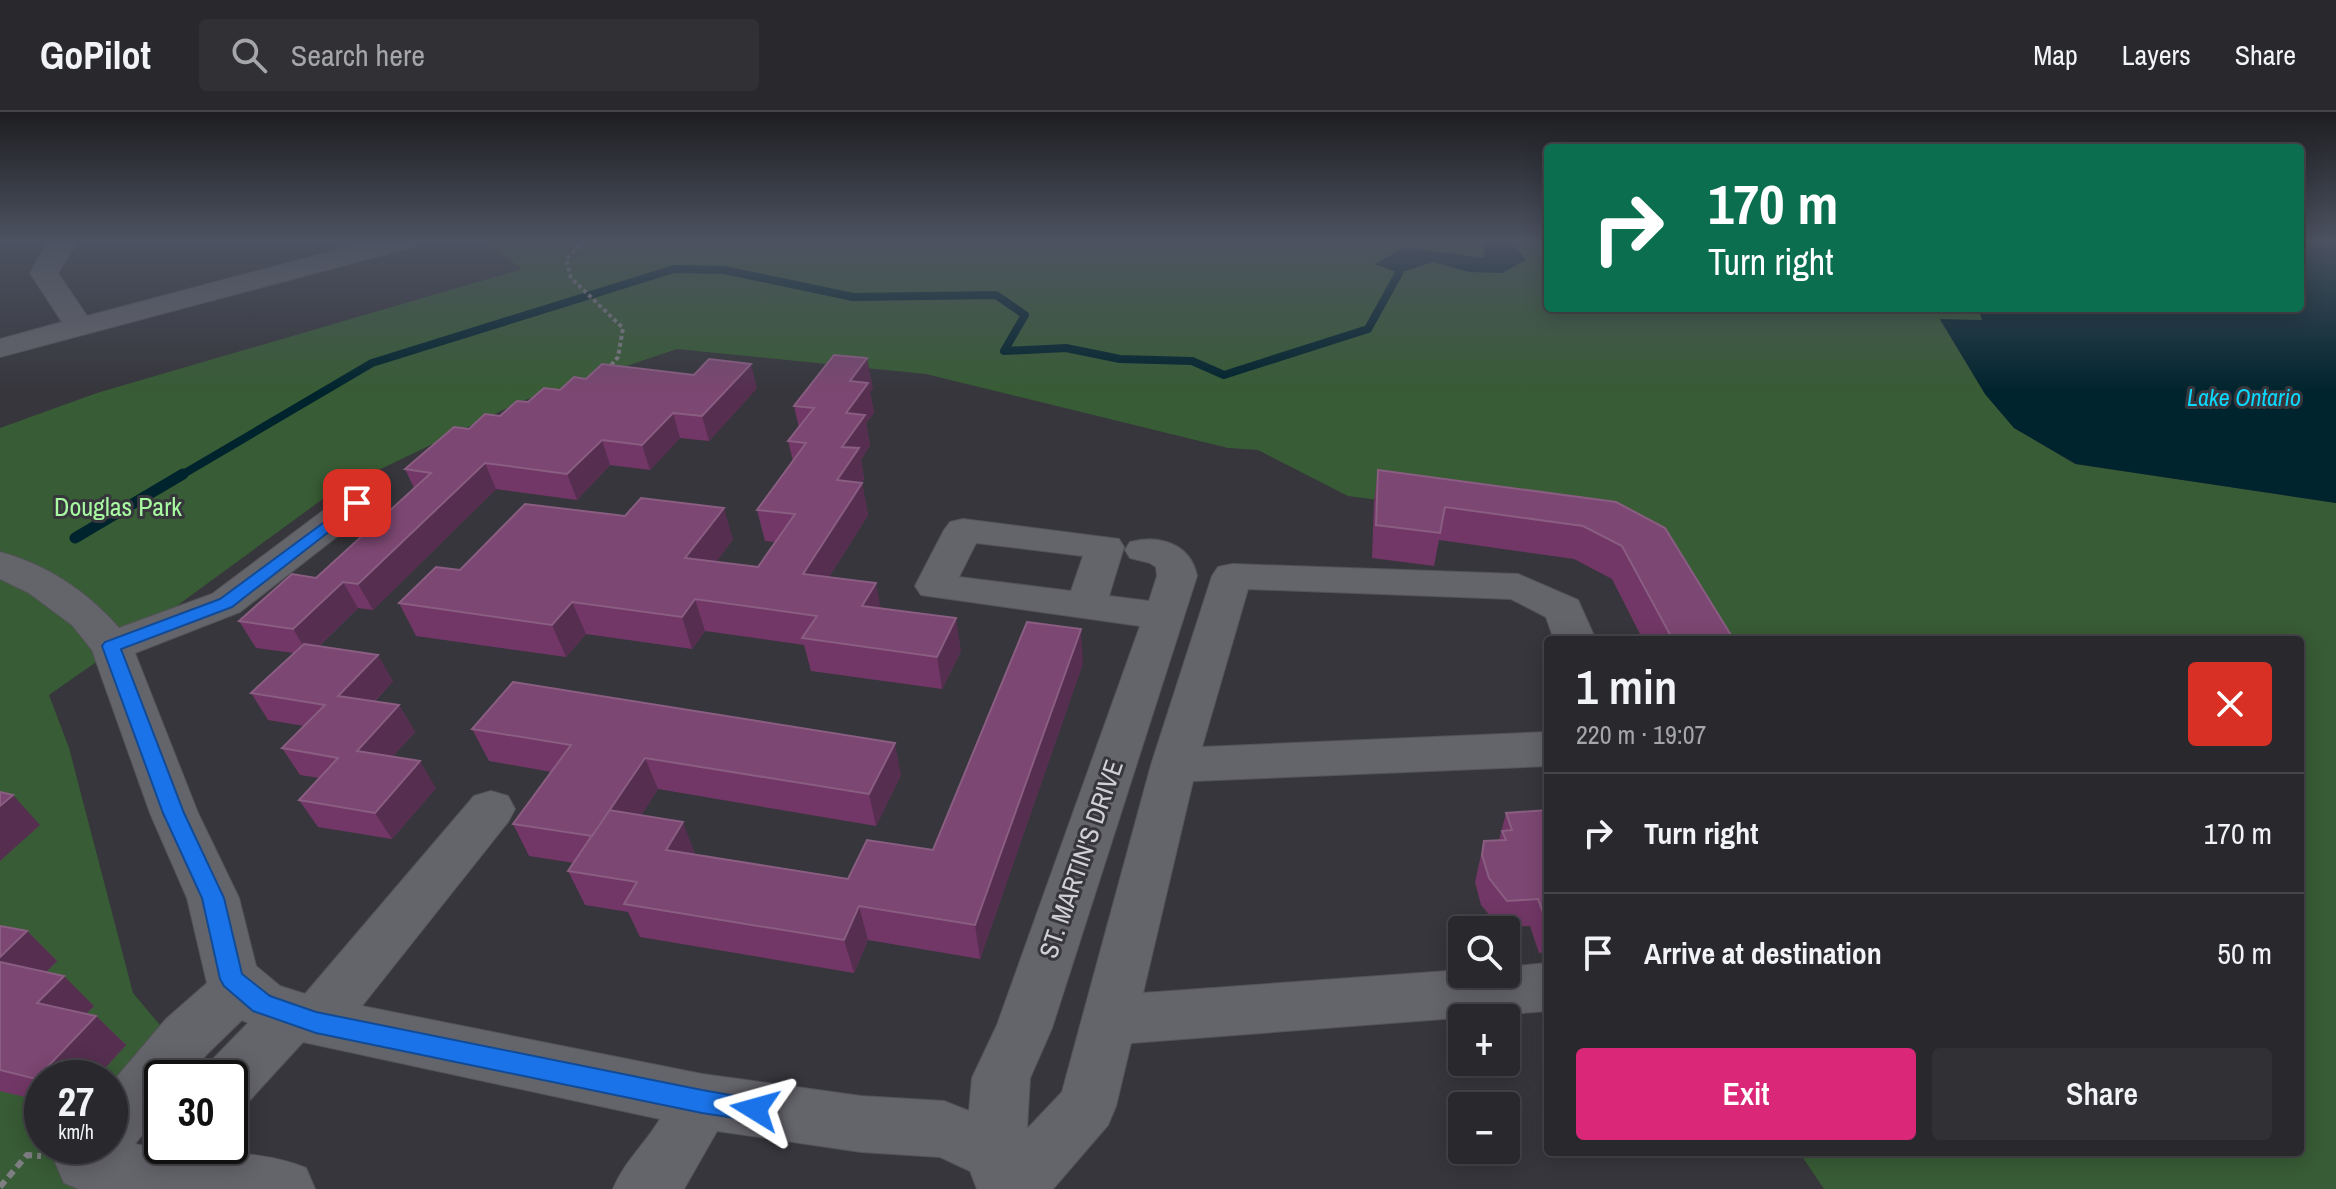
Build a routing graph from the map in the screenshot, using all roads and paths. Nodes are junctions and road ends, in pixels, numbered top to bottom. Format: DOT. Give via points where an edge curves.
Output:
graph roads {
  1 [pos="56,291"];
  2 [pos="211,291"];
  3 [pos="586,291"];
  4 [pos="79,326"];
  5 [pos="0,348"];
  6 [pos="606,372"];
  7 [pos="357,503"];
  8 [pos="1144,550"];
  9 [pos="0,564"];
  10 [pos="1086,605"];
  11 [pos="1164,616"];
  12 [pos="1574,636"];
  13 [pos="111,646"];
  14 [pos="1544,749"];
  15 [pos="1174,765"];
  16 [pos="491,809"];
  17 [pos="241,986"];
  18 [pos="1544,987"];
  19 [pos="304,1018"];
  20 [pos="1109,1020"];
  21 [pos="248,1066"];
  22 [pos="702,1101"];
  23 [pos="128,1109"];
  24 [pos="128,1157"];
  25 [pos="165,1171"];
  26 [pos="1005,1177"];
  27 [pos="284,1189"];
  28 [pos="644,1189"];
  1 -- 4 [label="street"];
  2 -- 4 [label="street"];
  3 -- 6 [label="path" via="623,328 618,357"];
  4 -- 5 [label="street"];
  7 -- 13 [label="street" via="226,603"];
  8 -- 11 [label="street, ST. MARTIN'S DRIVE" via="1162,553 1175,563 1177,576"];
  9 -- 13 [label="street" via="43,584 86,616"];
  10 -- 11 [label="street"];
  11 -- 26 [label="street, ST. MARTIN'S DRIVE" via="1024,1028 1001,1078"];
  12 -- 15 [label="street" via="1564,609 1518,587 1232,576"];
  13 -- 17 [label="street" via="174,813 213,898 232,979"];
  14 -- 15 [label="street"];
  15 -- 20 [label="street"];
  16 -- 19 [label="street"];
  17 -- 19 [label="street" via="262,1004"];
  17 -- 23 [label="street" via="186,1037"];
  18 -- 20 [label="street"];
  19 -- 21 [label="street"];
  19 -- 22 [label="street"];
  20 -- 26 [label="street" via="1087,1106"];
  22 -- 26 [label="street" via="861,1124 944,1129"];
  22 -- 28 [label="street" via="670,1159"];
  24 -- 25 [label="street"];
  25 -- 27 [label="street"];
}
